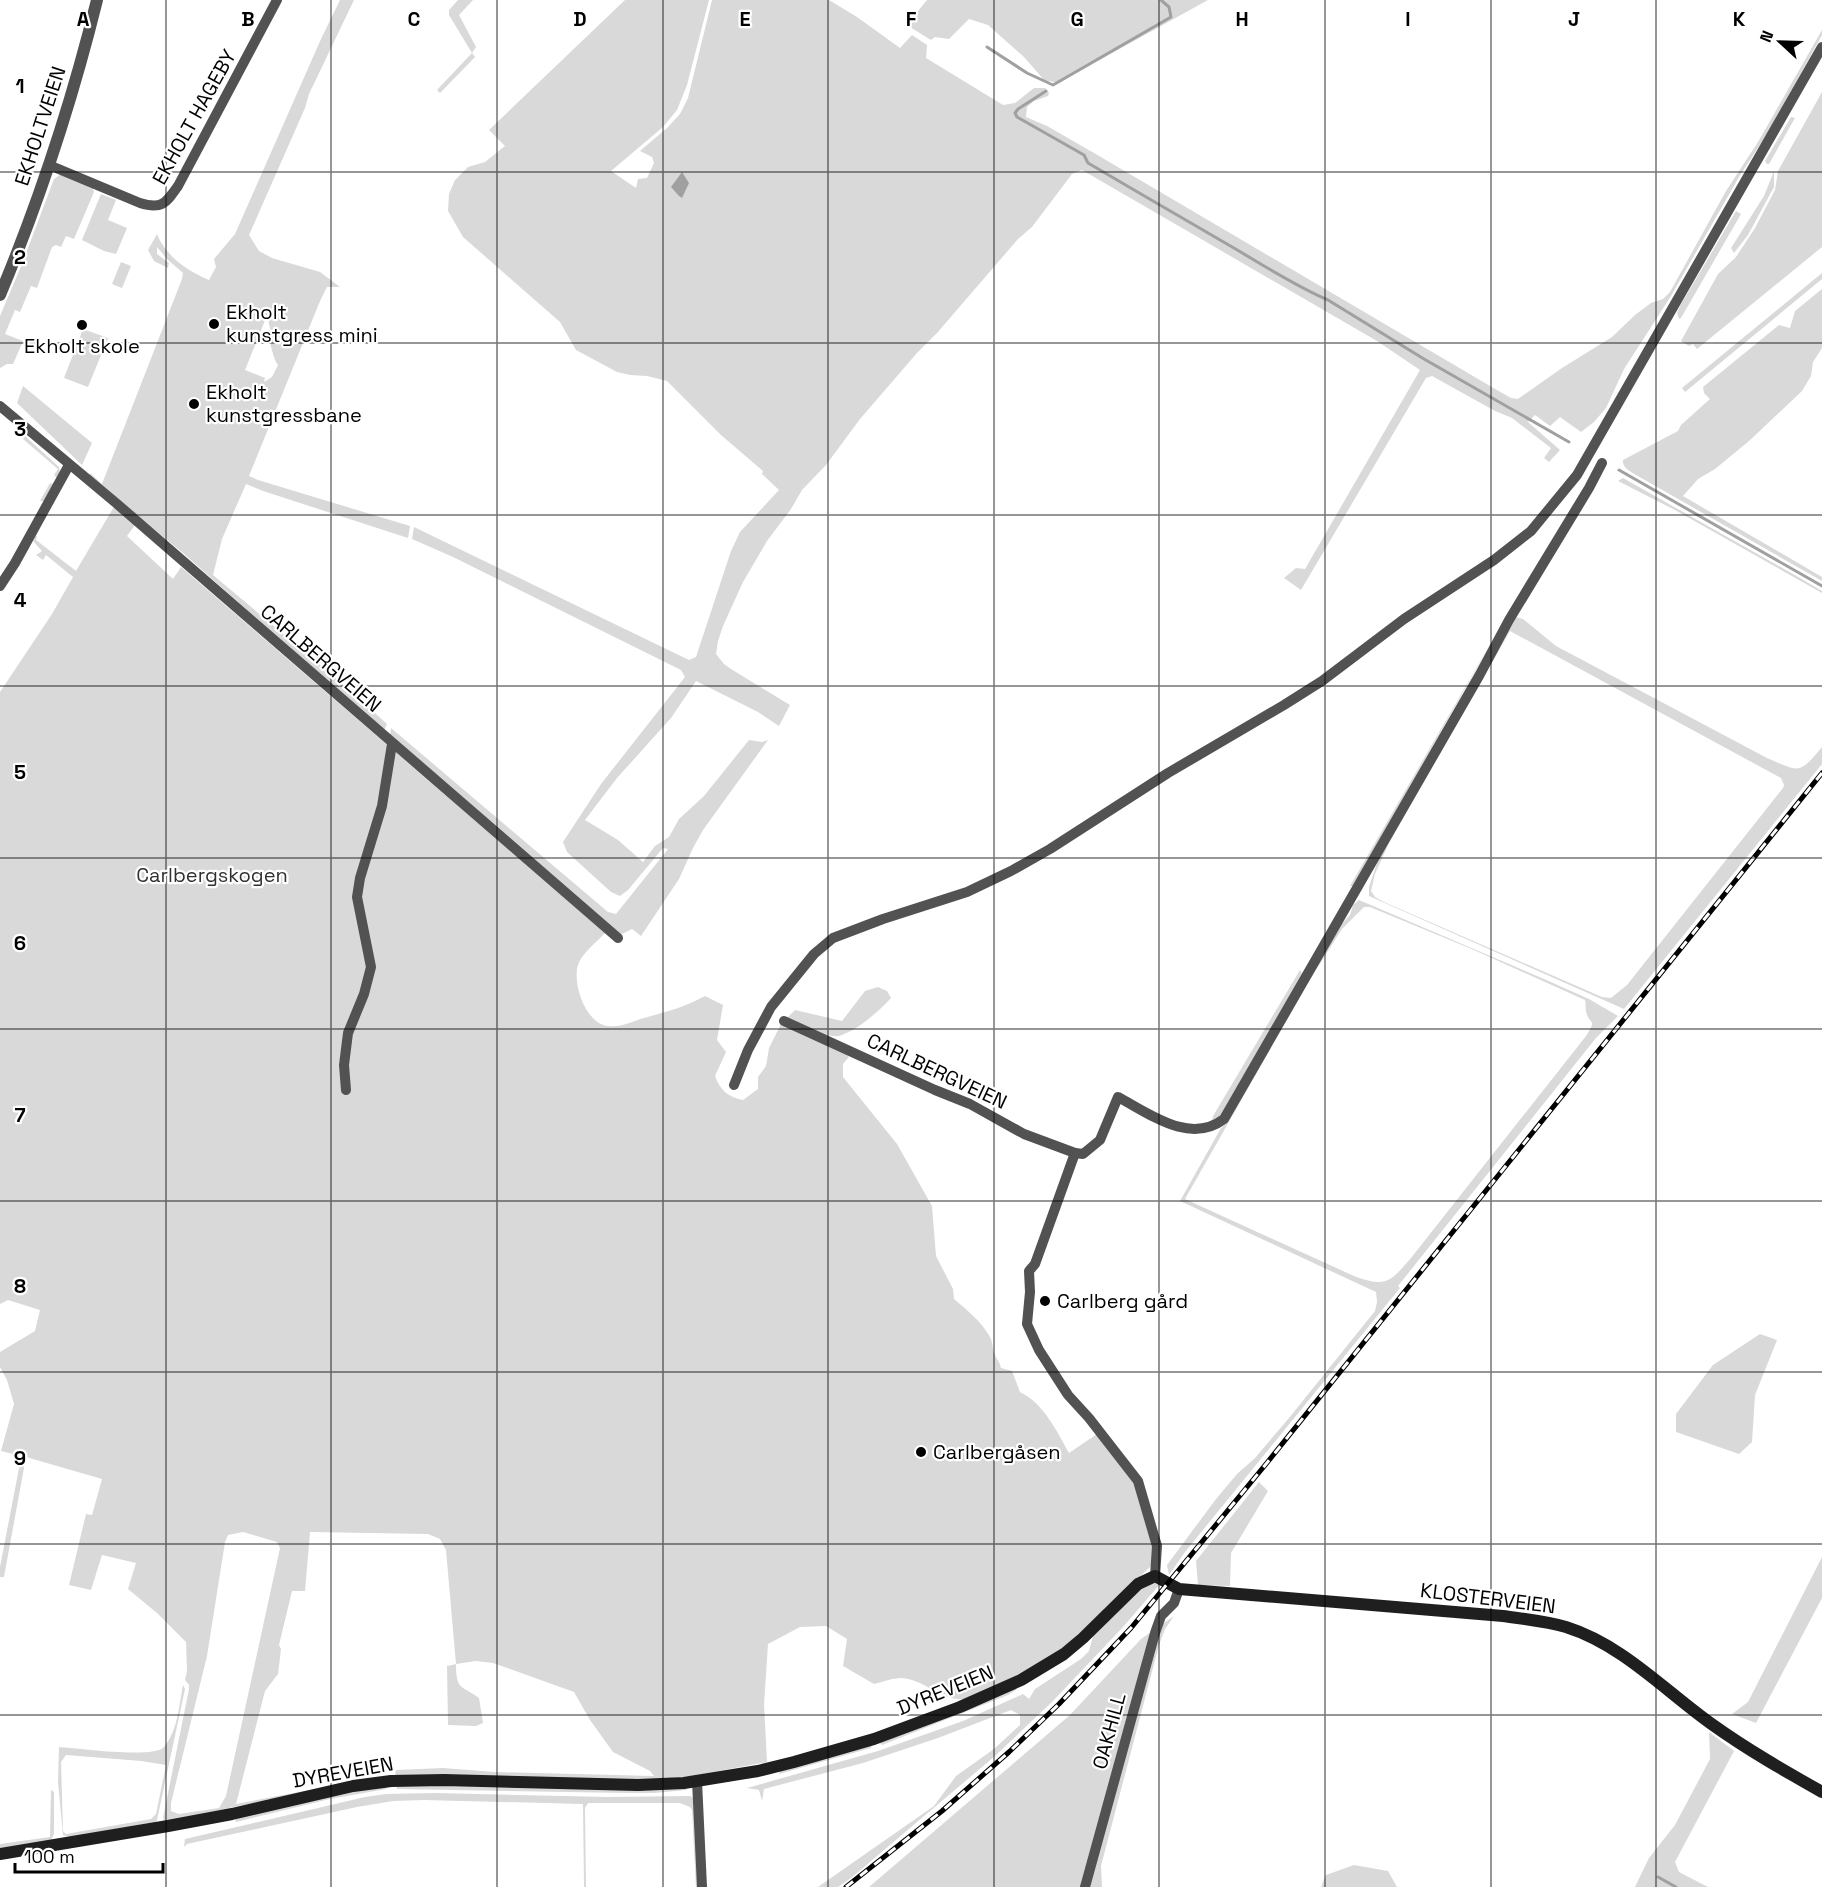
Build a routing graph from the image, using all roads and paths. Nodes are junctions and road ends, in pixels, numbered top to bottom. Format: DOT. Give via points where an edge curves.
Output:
graph roads {
  1 [pos="97,0"];
  2 [pos="277,0"];
  3 [pos="1822,47"];
  4 [pos="49,165"];
  5 [pos="0,295"];
  6 [pos="0,406"];
  7 [pos="1602,463"];
  8 [pos="69,465"];
  9 [pos="0,586"];
  10 [pos="392,744"];
  11 [pos="618,938"];
  12 [pos="784,1021"];
  13 [pos="734,1085"];
  14 [pos="346,1090"];
  15 [pos="1075,1153"];
  16 [pos="1155,1576"];
  17 [pos="1176,1587"];
  18 [pos="697,1781"];
  19 [pos="1822,1792"];
  20 [pos="0,1854"];
  21 [pos="702,1887"];
  22 [pos="1085,1887"];
  1 -- 4 [label="street, EKHOLTVEIEN"];
  2 -- 4 [label="street, EKHOLT HAGEBY" via="168,201 149,206"];
  3 -- 13 [label="street" via="1576,475 1532,531 1322,681 1050,849 967,892 833,938 814,954 771,1007"];
  4 -- 5 [label="street, EKHOLTVEIEN"];
  6 -- 8 [label="street, CARLBERGVEIEN"];
  7 -- 15 [label="street" via="1224,1119 1212,1127 1183,1129 1118,1097 1100,1140 1083,1154"];
  8 -- 9 [label="street"];
  8 -- 10 [label="street, CARLBERGVEIEN"];
  10 -- 11 [label="street, CARLBERGVEIEN"];
  10 -- 14 [label="street" via="382,806 357,897 371,967 348,1033"];
  12 -- 15 [label="street, CARLBERGVEIEN" via="970,1104 1024,1134"];
  15 -- 16 [label="street" via="1039,1254 1029,1271 1027,1324 1068,1395 1138,1481 1157,1546"];
  16 -- 17 [label="main road"];
  16 -- 18 [label="main road, DYREVEIEN" via="1138,1584 1064,1654 1010,1685 874,1739 794,1762"];
  17 -- 19 [label="main road, KLOSTERVEIEN" via="1503,1616 1566,1628 1612,1648 1713,1725"];
  17 -- 22 [label="street, OAKHILL" via="1174,1603 1161,1616 1155,1633"];
  18 -- 20 [label="main road, DYREVEIEN" via="638,1785 392,1781 168,1826"];
  18 -- 21 [label="street"];
}
